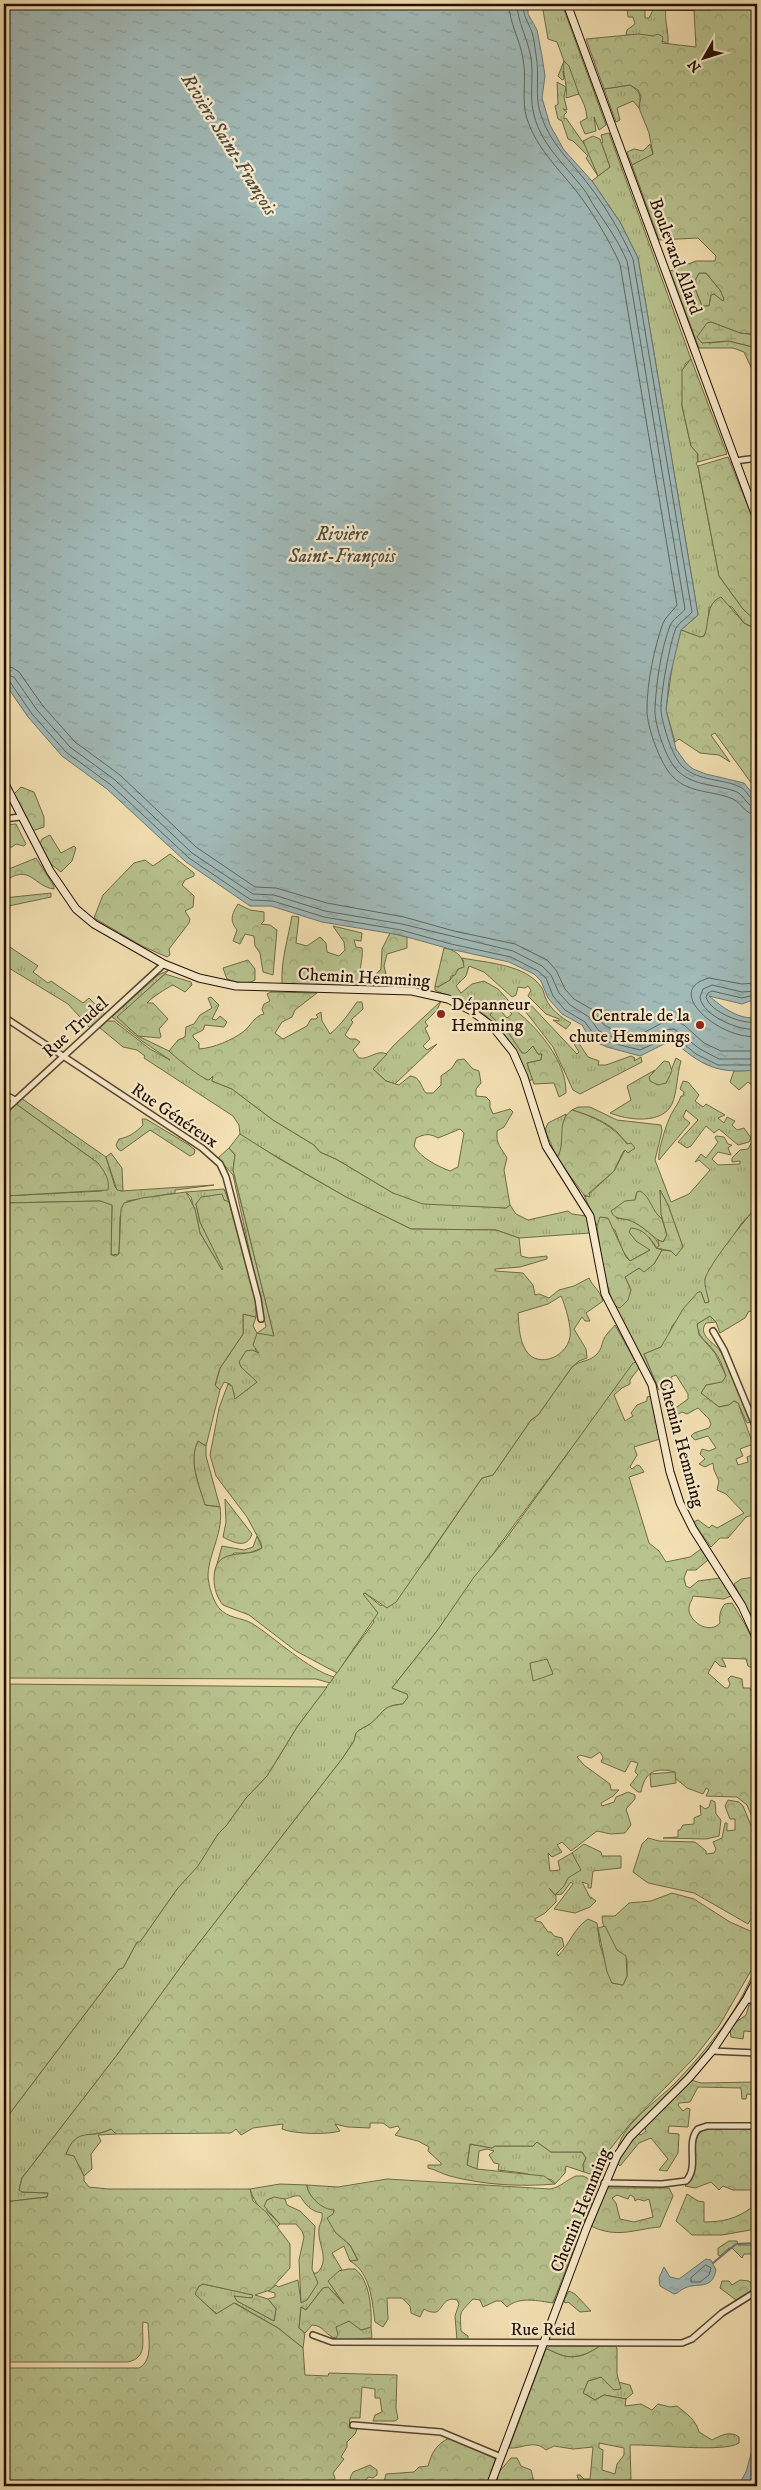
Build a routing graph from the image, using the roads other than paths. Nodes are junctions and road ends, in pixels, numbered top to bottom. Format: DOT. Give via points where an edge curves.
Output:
graph roads {
  1 [pos="568,5"];
  2 [pos="693,7"];
  3 [pos="757,458"];
  4 [pos="735,461"];
  5 [pos="757,519"];
  6 [pos="4,782"];
  7 [pos="20,817"];
  8 [pos="4,819"];
  9 [pos="164,964"];
  10 [pos="4,1017"];
  11 [pos="63,1056"];
  12 [pos="4,1094"];
  13 [pos="14,1100"];
  14 [pos="4,1111"];
  15 [pos="261,1319"];
  16 [pos="712,1331"];
  17 [pos="757,1430"];
  18 [pos="757,1639"];
  19 [pos="757,1980"];
  20 [pos="746,2000"];
  21 [pos="757,2000"];
  22 [pos="712,2051"];
  23 [pos="757,2053"];
  24 [pos="757,2126"];
  25 [pos="604,2182"];
  26 [pos="757,2292"];
  27 [pos="313,2336"];
  28 [pos="544,2342"];
  29 [pos="353,2426"];
  30 [pos="501,2457"];
  31 [pos="490,2486"];
  1 -- 2 [label="street"];
  1 -- 4 [label="street, Boulevard Allard"];
  3 -- 4 [label="street"];
  4 -- 5 [label="street, Boulevard Allard"];
  6 -- 7 [label="street, Chemin Hemming"];
  7 -- 8 [label="street"];
  7 -- 9 [label="street, Chemin Hemming" via="59,887 76,910 94,924"];
  9 -- 11 [label="street, Rue Trudel"];
  9 -- 18 [label="street, Chemin Hemming" via="202,979 236,986 412,991 436,995 474,1012 501,1035 522,1073 546,1146 590,1216 605,1294 652,1385 672,1477 683,1511 742,1606"];
  10 -- 11 [label="street, Rue Généreux"];
  11 -- 13 [label="street, Rue Trudel"];
  11 -- 15 [label="street, Rue Généreux" via="202,1148 220,1164"];
  12 -- 13 [label="street"];
  13 -- 14 [label="street, Rue Trudel"];
  16 -- 17 [label="street" via="724,1350"];
  19 -- 20 [label="street, Chemin Hemming"];
  20 -- 21 [label="street"];
  20 -- 22 [label="street, Chemin Hemming"];
  22 -- 23 [label="street"];
  22 -- 25 [label="street, Chemin Hemming" via="624,2144"];
  24 -- 25 [label="street" via="707,2126 698,2129 693,2138 692,2171 686,2182"];
  25 -- 28 [label="street, Chemin Hemming"];
  26 -- 28 [label="street, Rue Reid" via="722,2313 695,2338 685,2342"];
  27 -- 28 [label="street, Rue Reid" via="332,2342"];
  28 -- 30 [label="street, Chemin Hemming"];
  29 -- 30 [label="street" via="441,2432"];
  30 -- 31 [label="street, Chemin Hemming"];
}
